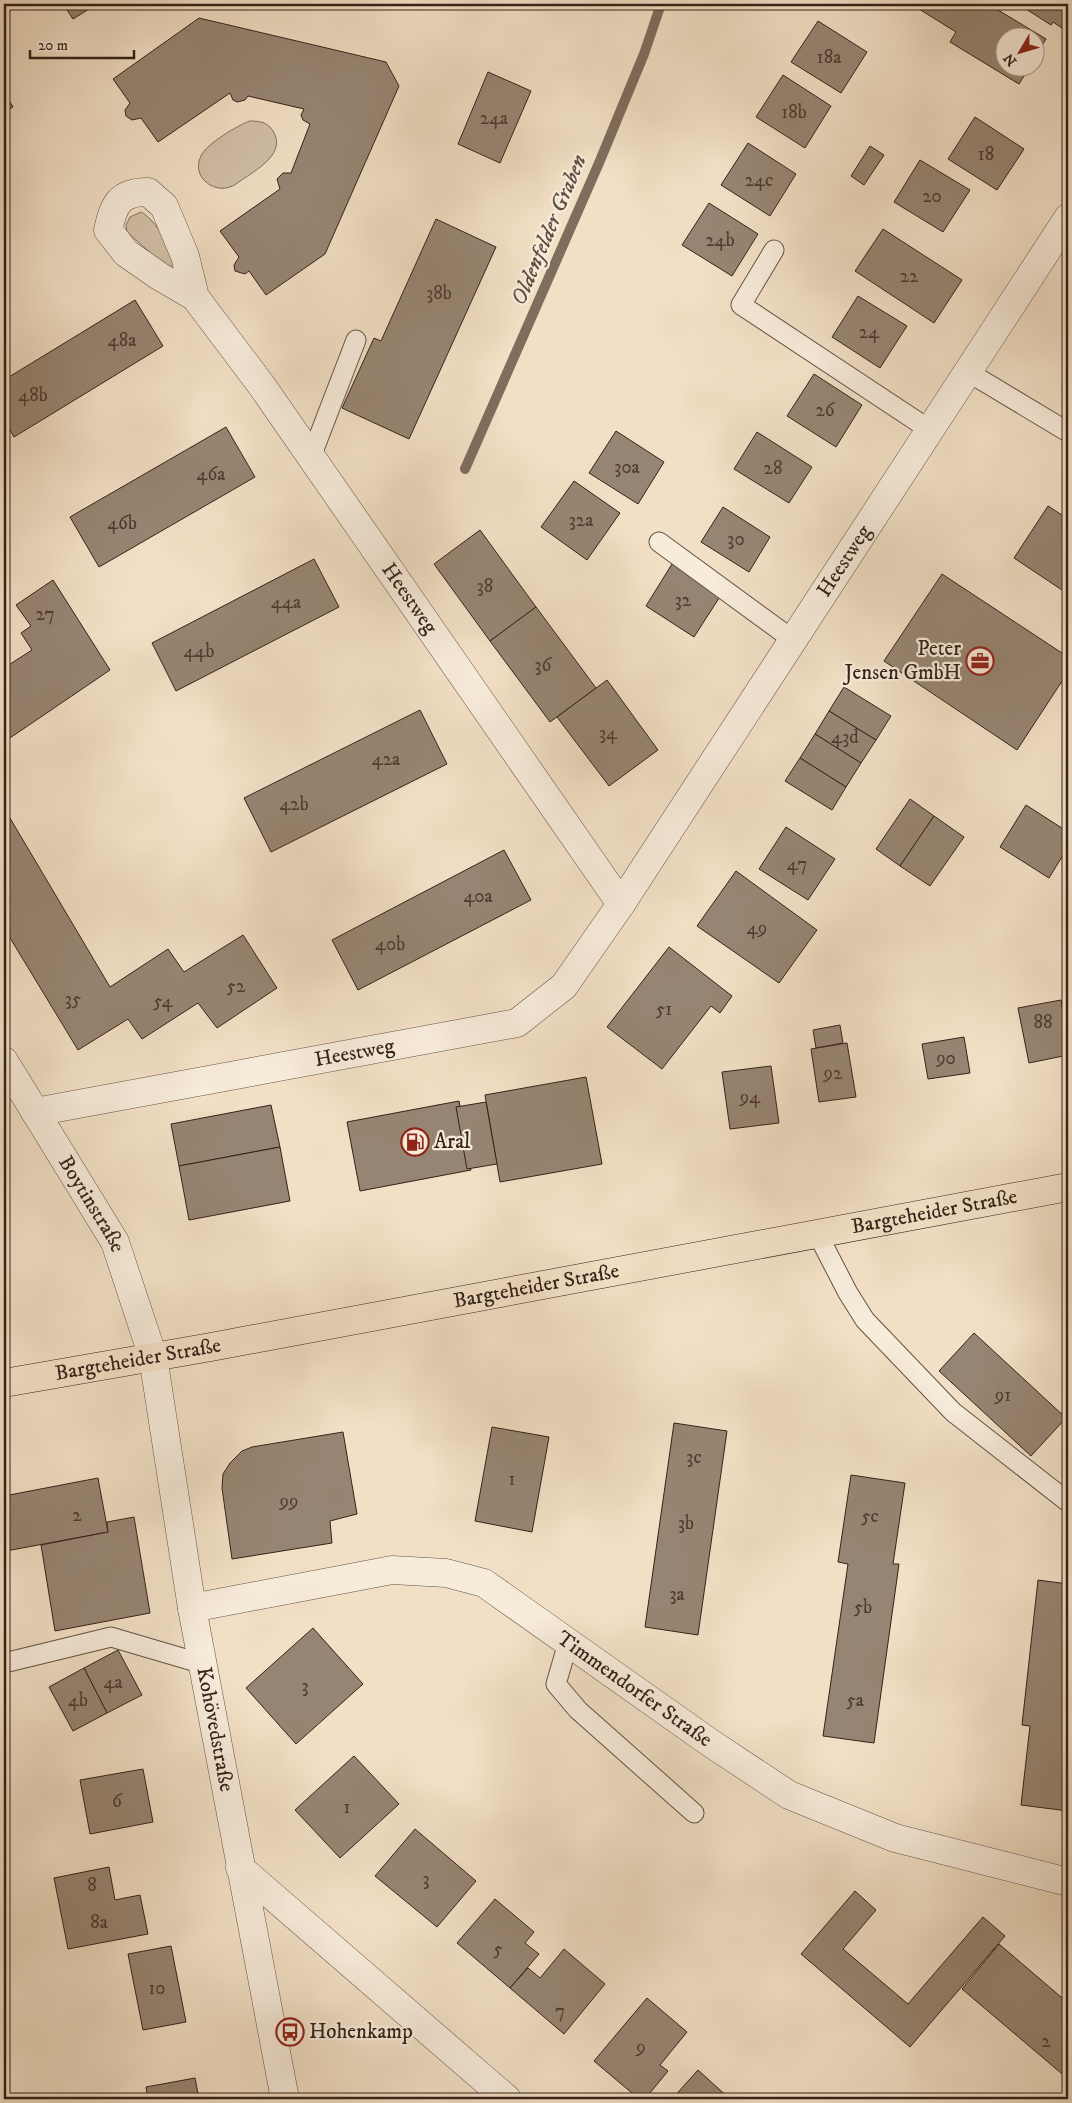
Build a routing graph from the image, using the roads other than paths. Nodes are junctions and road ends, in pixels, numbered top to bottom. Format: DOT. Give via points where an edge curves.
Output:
graph roads {
  1 [pos="1068,218"];
  2 [pos="774,250"];
  3 [pos="195,296"];
  4 [pos="356,340"];
  5 [pos="968,372"];
  6 [pos="930,430"];
  7 [pos="1068,432"];
  8 [pos="311,457"];
  9 [pos="659,542"];
  10 [pos="793,640"];
  11 [pos="621,904"];
  12 [pos="4,1061"];
  13 [pos="35,1112"];
  14 [pos="1067,1189"];
  15 [pos="817,1233"];
  16 [pos="153,1358"];
  17 [pos="4,1383"];
  18 [pos="1068,1502"];
  19 [pos="192,1608"];
  20 [pos="568,1643"];
  21 [pos="4,1663"];
  22 [pos="202,1664"];
  23 [pos="694,1813"];
  24 [pos="240,1868"];
  25 [pos="1068,1882"];
  26 [pos="285,2099"];
  27 [pos="506,2099"];
  1 -- 5 [label="street, Heestweg"];
  2 -- 6 [label="lane" via="741,305"];
  3 -- 8 [label="street, Heestweg"];
  4 -- 8 [label="lane"];
  5 -- 6 [label="street, Heestweg"];
  5 -- 7 [label="lane"];
  6 -- 10 [label="street, Heestweg"];
  8 -- 11 [label="street, Heestweg"];
  9 -- 10 [label="lane"];
  10 -- 11 [label="street, Heestweg"];
  11 -- 13 [label="street, Heestweg" via="564,986 517,1023"];
  12 -- 13 [label="street, Boytinstraße"];
  13 -- 16 [label="street, Boytinstraße" via="115,1242"];
  14 -- 15 [label="main road, Bargteheider Straße"];
  15 -- 16 [label="main road, Bargteheider Straße"];
  15 -- 18 [label="lane" via="865,1320 953,1412"];
  16 -- 17 [label="main road, Bargteheider Straße"];
  16 -- 19 [label="street, Kohövedstraße"];
  19 -- 20 [label="street, Timmendorfer Straße" via="392,1570 446,1573 484,1583"];
  19 -- 22 [label="street, Kohövedstraße"];
  20 -- 23 [label="lane" via="556,1684 584,1716"];
  20 -- 25 [label="street, Timmendorfer Straße" via="789,1795 895,1838"];
  21 -- 22 [label="lane" via="111,1637"];
  22 -- 24 [label="street, Kohövedstraße"];
  24 -- 26 [label="street, Kohövedstraße"];
  24 -- 27 [label="street"];
}
